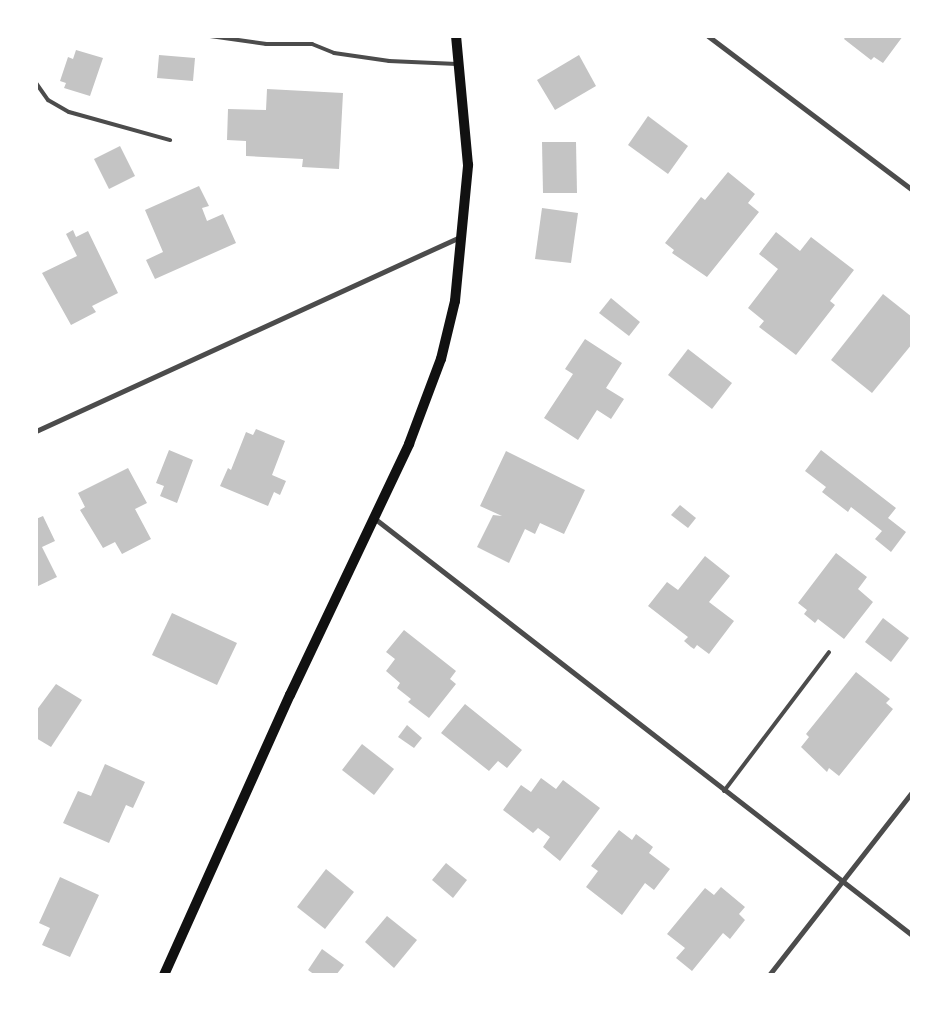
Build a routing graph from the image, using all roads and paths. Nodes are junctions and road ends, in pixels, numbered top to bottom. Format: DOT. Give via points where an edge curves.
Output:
graph roads {
  1 [pos="210,36"];
  2 [pos="456,36"];
  3 [pos="708,36"];
  4 [pos="459,64"];
  5 [pos="36,83"];
  6 [pos="170,140"];
  7 [pos="912,190"];
  8 [pos="464,235"];
  9 [pos="36,431"];
  10 [pos="373,517"];
  11 [pos="829,652"];
  12 [pos="724,791"];
  13 [pos="912,792"];
  14 [pos="841,881"];
  15 [pos="912,935"];
  16 [pos="164,975"];
  17 [pos="769,975"];
  1 -- 4 [label="lane" via="266,44 312,44 334,53 389,61"];
  2 -- 4 [label="main road"];
  3 -- 7 [label="street"];
  4 -- 8 [label="main road" via="468,165"];
  5 -- 6 [label="lane" via="48,100 69,112"];
  8 -- 9 [label="street"];
  8 -- 10 [label="main road" via="455,301 441,359 409,444"];
  10 -- 12 [label="street"];
  10 -- 16 [label="main road"];
  11 -- 12 [label="lane"];
  12 -- 14 [label="street"];
  13 -- 14 [label="street"];
  14 -- 15 [label="street"];
  14 -- 17 [label="street"];
}
